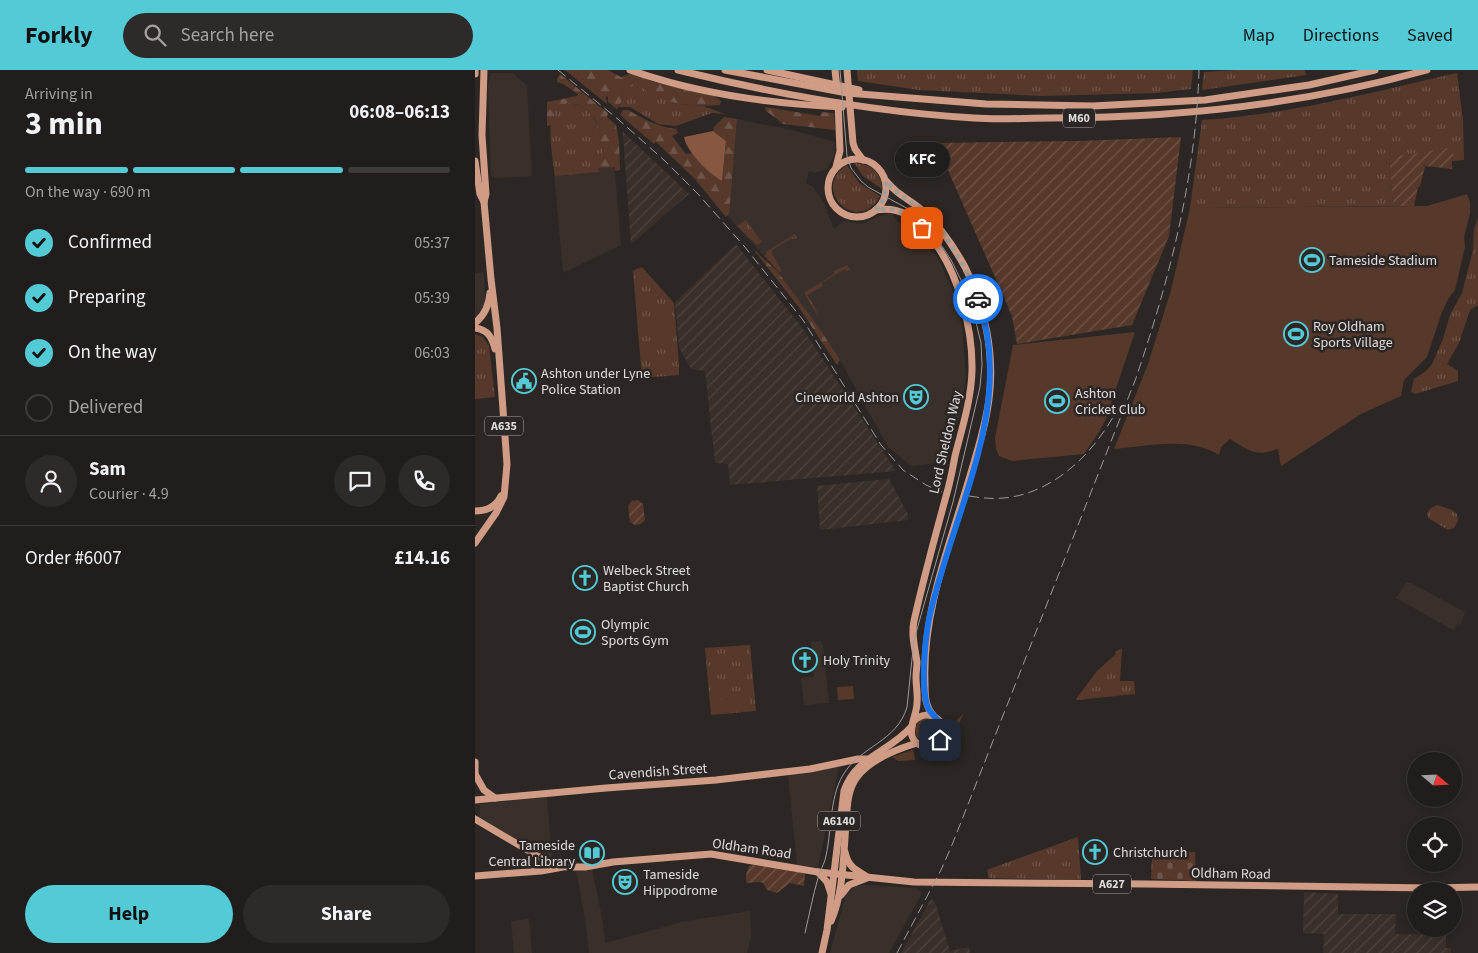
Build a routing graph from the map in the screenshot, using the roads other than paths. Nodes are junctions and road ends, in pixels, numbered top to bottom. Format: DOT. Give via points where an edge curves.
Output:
graph roads {
  1 [pos="475,70"];
  2 [pos="484,70"];
  3 [pos="629,70"];
  4 [pos="678,70"];
  5 [pos="725,70"];
  6 [pos="767,70"];
  7 [pos="835,70"];
  8 [pos="847,70"];
  9 [pos="1375,70"];
  10 [pos="1427,70"];
  11 [pos="475,74"];
  12 [pos="899,98"];
  13 [pos="875,108"];
  14 [pos="863,160"];
  15 [pos="475,162"];
  16 [pos="835,167"];
  17 [pos="886,181"];
  18 [pos="484,202"];
  19 [pos="876,210"];
  20 [pos="491,285"];
  21 [pos="475,323"];
  22 [pos="475,328"];
  23 [pos="499,362"];
  24 [pos="505,490"];
  25 [pos="475,511"];
  26 [pos="475,543"];
  27 [pos="916,677"];
  28 [pos="933,716"];
  29 [pos="913,724"];
  30 [pos="917,743"];
  31 [pos="879,751"];
  32 [pos="867,759"];
  33 [pos="475,762"];
  34 [pos="843,762"];
  35 [pos="475,774"];
  36 [pos="855,774"];
  37 [pos="475,783"];
  38 [pos="495,798"];
  39 [pos="475,800"];
  40 [pos="475,819"];
  41 [pos="844,844"];
  42 [pos="566,867"];
  43 [pos="818,872"];
  44 [pos="838,874"];
  45 [pos="475,876"];
  46 [pos="869,877"];
  47 [pos="1478,888"];
  48 [pos="835,898"];
  49 [pos="822,953"];
  1 -- 11 [label="highway"];
  2 -- 18 [label="highway, A635"];
  3 -- 13 [label="highway, M60" via="653,78 763,100"];
  4 -- 13 [label="highway, M60" via="781,93"];
  5 -- 12 [label="highway, M60" via="847,93"];
  6 -- 12 [label="highway, M60"];
  7 -- 16 [label="highway, A6140" via="840,136 840,156"];
  8 -- 14 [label="highway, A6140" via="855,149"];
  9 -- 12 [label="highway, M60" via="1309,85 1205,100 1093,106"];
  10 -- 13 [label="highway, M60" via="1311,96 1211,110 1096,118 976,118"];
  14 -- 16 [label="highway" via="850,158"];
  14 -- 17 [label="highway, A6140" via="878,167"];
  15 -- 18 [label="highway, A635"];
  16 -- 19 [label="highway, A6140" via="827,192 834,206 856,217"];
  17 -- 19 [label="highway" via="886,194"];
  17 -- 28 [label="highway, A6140" via="931,219 955,249 981,306 989,351 991,381 986,418 928,624 925,694 927,707"];
  18 -- 20 [label="highway, A635"];
  19 -- 27 [label="highway, Lord Sheldon Way / A6140" via="889,208 910,216 933,240 957,286 971,346 971,382 966,415 913,625"];
  20 -- 21 [label="highway, A635" via="487,308"];
  20 -- 23 [label="highway, A635"];
  22 -- 23 [label="highway, A635" via="488,332 492,337"];
  23 -- 24 [label="highway, A635" via="507,464"];
  24 -- 25 [label="highway" via="494,505"];
  24 -- 26 [label="highway, A635" via="501,504"];
  27 -- 29 [label="highway, Lord Sheldon Way / A6140" via="917,704"];
  27 -- 31 [label="highway, A6140" via="914,706 906,726"];
  28 -- 29 [label="highway" via="922,715"];
  28 -- 30 [label="highway, A6140" via="942,725 942,738 931,747"];
  29 -- 30 [label="highway" via="912,735"];
  29 -- 31 [label="highway, A6140" via="903,736"];
  30 -- 36 [label="highway, A6140"];
  31 -- 32 [label="highway, A6140"];
  32 -- 34 [label="highway, Cavendish Street"];
  32 -- 36 [label="highway, A6140"];
  33 -- 35 [label="highway"];
  34 -- 36 [label="highway"];
  34 -- 38 [label="highway, Cavendish Street" via="716,780"];
  35 -- 37 [label="highway"];
  35 -- 38 [label="highway" via="484,790"];
  36 -- 41 [label="highway, A627"];
  36 -- 44 [label="highway, A6140" via="844,791 835,861"];
  38 -- 39 [label="highway, Cavendish Street"];
  40 -- 42 [label="highway, Oldham Road / A627" via="546,861"];
  41 -- 44 [label="highway"];
  41 -- 46 [label="highway, A627" via="847,860 853,869"];
  42 -- 43 [label="highway, Oldham Road / A627" via="711,854"];
  42 -- 45 [label="highway, A627"];
  43 -- 44 [label="highway, Oldham Road / A627"];
  43 -- 48 [label="highway" via="827,881"];
  44 -- 46 [label="highway, Oldham Road / A627"];
  44 -- 48 [label="highway"];
  46 -- 47 [label="highway, Oldham Road / A627" via="957,883"];
  46 -- 48 [label="highway" via="849,885"];
  48 -- 49 [label="highway"];
}
